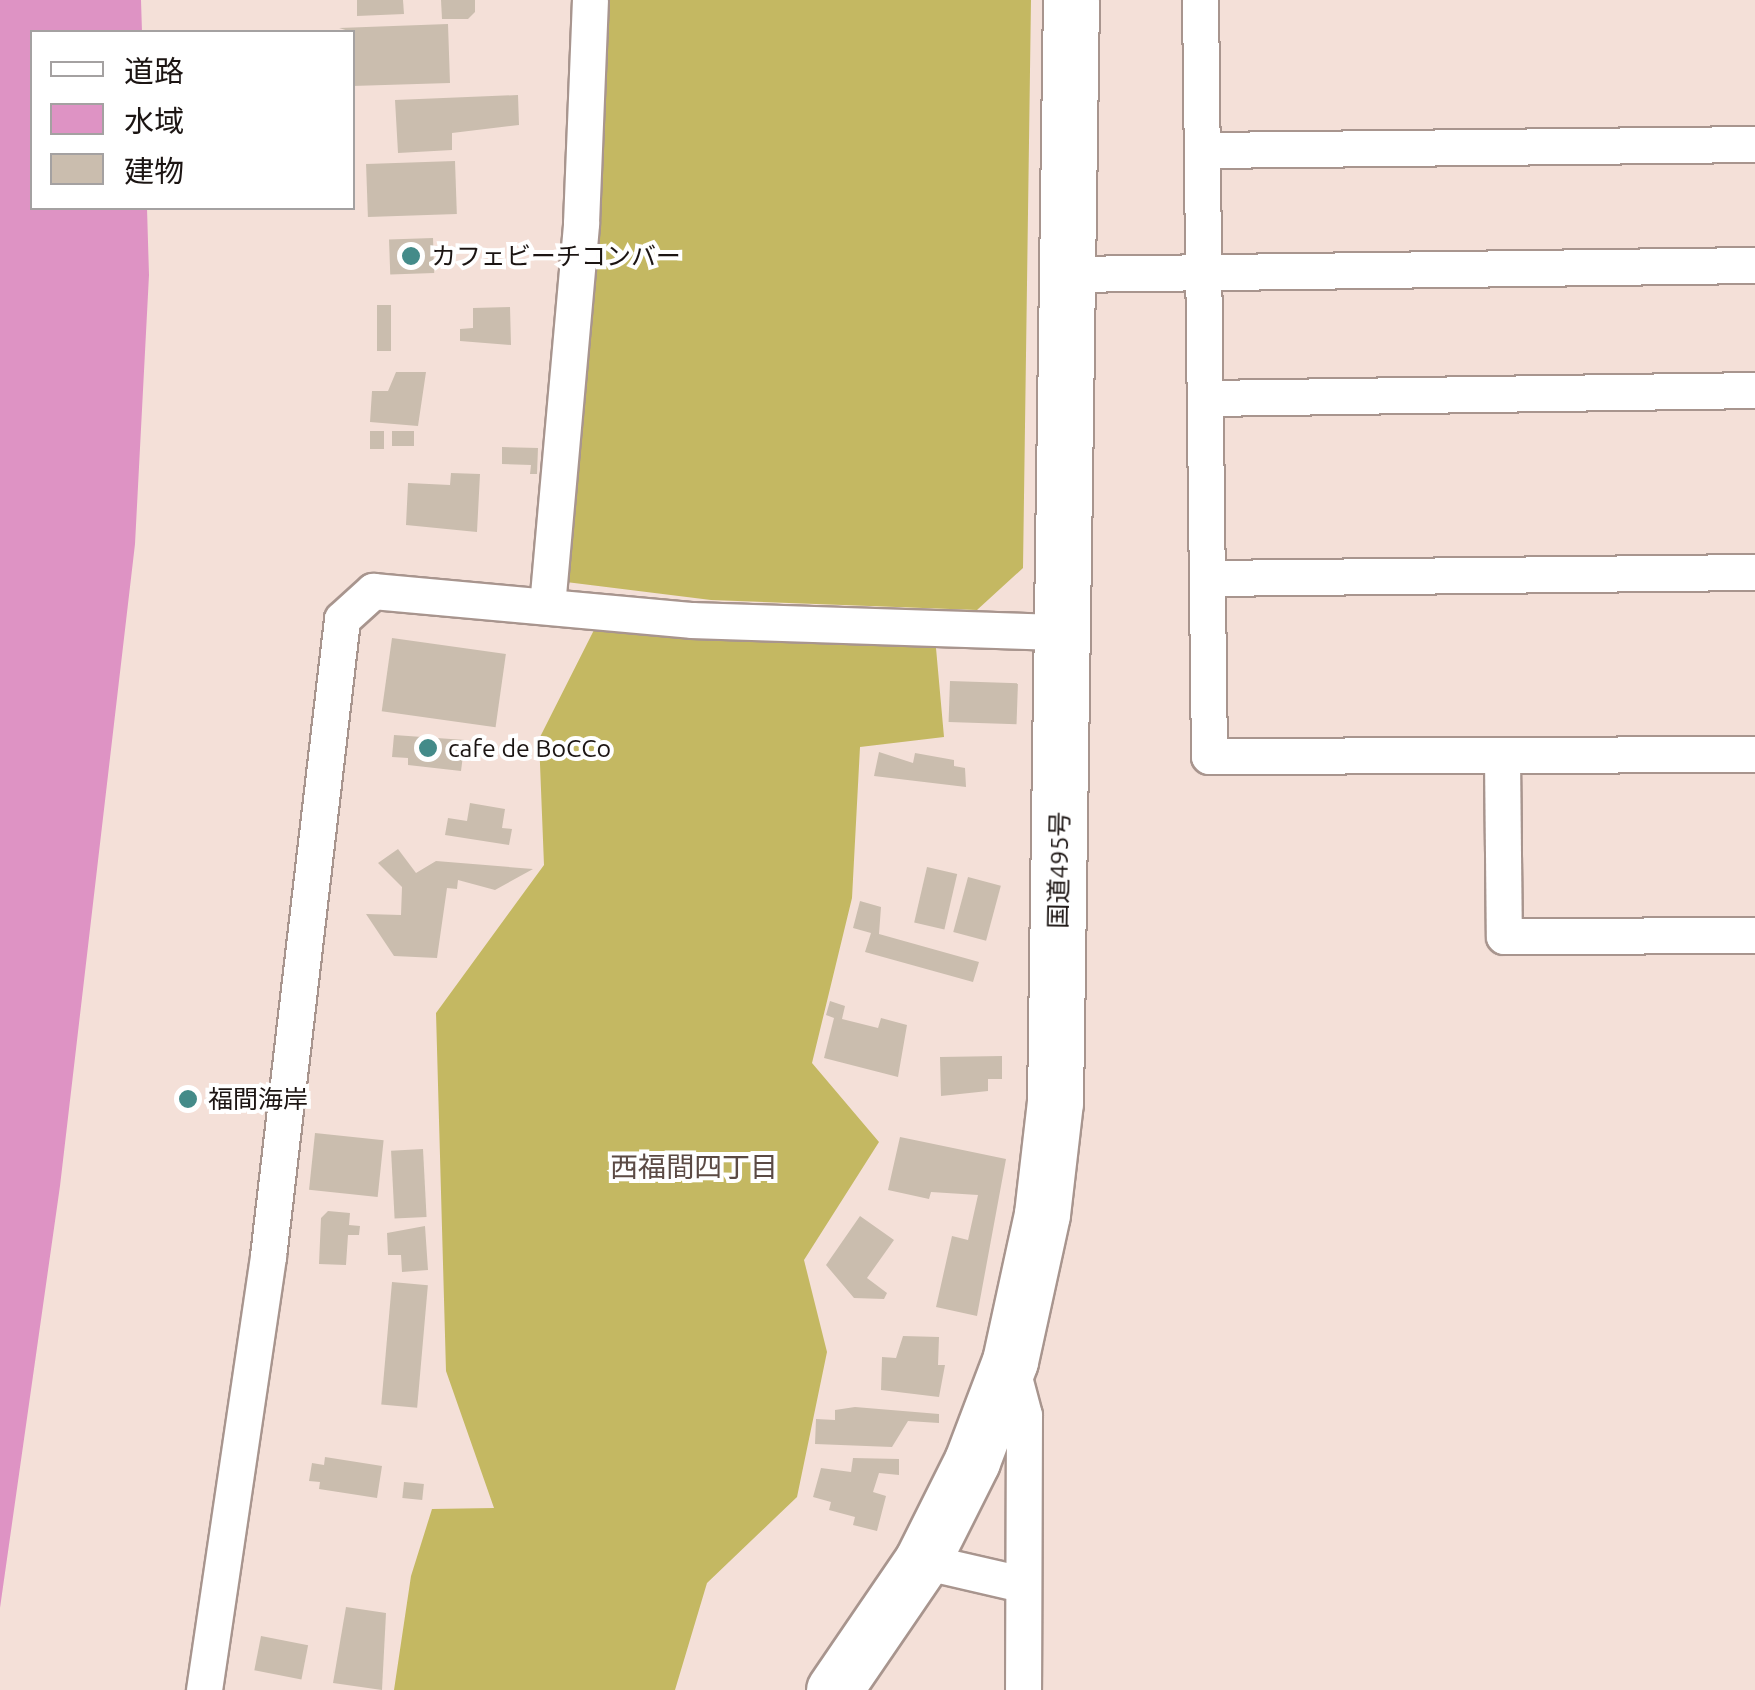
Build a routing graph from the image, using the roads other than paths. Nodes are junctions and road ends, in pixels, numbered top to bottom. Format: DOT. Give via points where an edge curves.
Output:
graph roads {
  1 [pos="590,0"];
  2 [pos="1070,0"];
  3 [pos="1200,0"];
  4 [pos="1755,144"];
  5 [pos="1204,150"];
  6 [pos="1755,265"];
  7 [pos="1205,272"];
  8 [pos="1068,274"];
  9 [pos="1755,390"];
  10 [pos="1206,398"];
  11 [pos="1755,572"];
  12 [pos="1208,578"];
  13 [pos="547,606"];
  14 [pos="1063,632"];
  15 [pos="1755,754"];
  16 [pos="1502,758"];
  17 [pos="1755,934"];
  18 [pos="1010,1360"];
  19 [pos="922,1561"];
  20 [pos="1022,1584"];
  21 [pos="204,1690"];
  22 [pos="834,1690"];
  23 [pos="1023,1690"];
  1 -- 13 [label="street" via="581,223"];
  2 -- 8 [label="highway, 国道495号"];
  3 -- 5 [label="street"];
  4 -- 5 [label="street"];
  5 -- 7 [label="street"];
  6 -- 7 [label="street"];
  7 -- 8 [label="street"];
  7 -- 10 [label="street"];
  8 -- 14 [label="highway, 国道495号"];
  9 -- 10 [label="street"];
  10 -- 12 [label="street"];
  11 -- 12 [label="street"];
  12 -- 16 [label="street" via="1208,756"];
  13 -- 14 [label="street" via="693,620"];
  13 -- 21 [label="street" via="373,591 342,620 261,1313"];
  14 -- 18 [label="highway, 国道495号" via="1054,1102 1042,1214"];
  15 -- 16 [label="street"];
  16 -- 17 [label="street" via="1504,936"];
  18 -- 19 [label="highway, 国道495号" via="972,1461"];
  18 -- 20 [label="street" via="1024,1415"];
  19 -- 20 [label="street"];
  19 -- 22 [label="highway, 国道495号"];
  20 -- 23 [label="street"];
}
